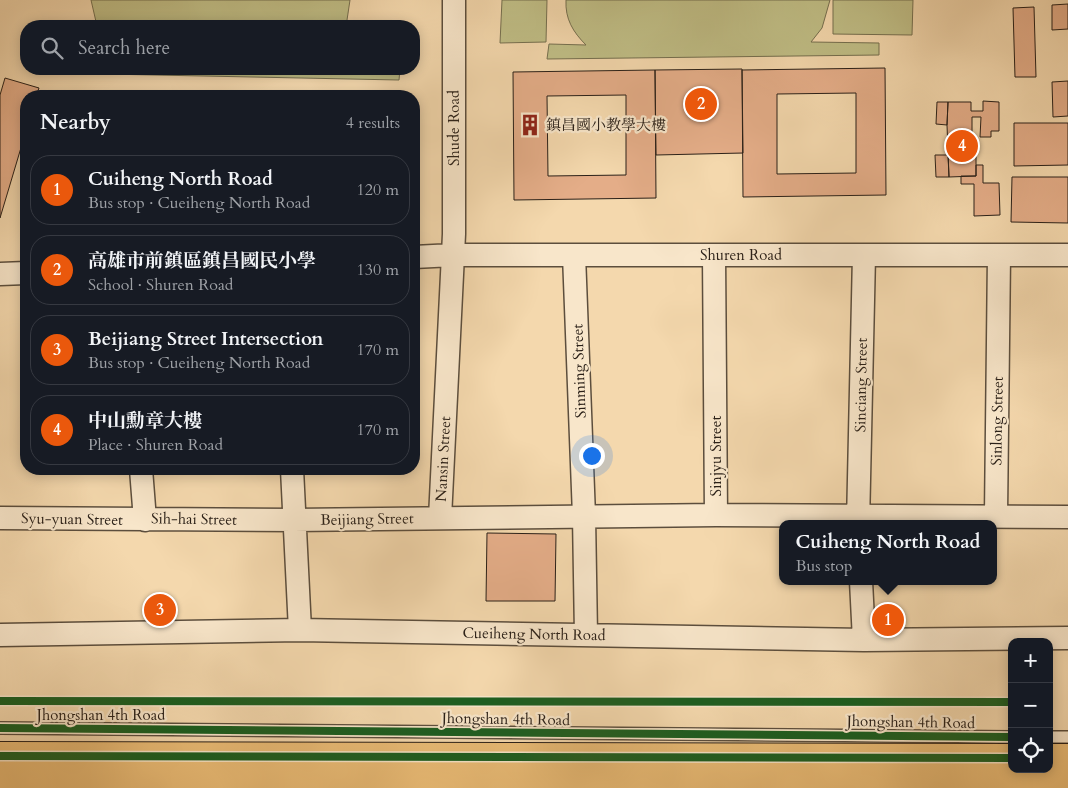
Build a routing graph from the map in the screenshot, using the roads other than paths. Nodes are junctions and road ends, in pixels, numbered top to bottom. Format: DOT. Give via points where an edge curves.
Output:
graph roads {
  1 [pos="454,0"];
  2 [pos="453,255"];
  3 [pos="574,255"];
  4 [pos="714,255"];
  5 [pos="864,255"];
  6 [pos="999,255"];
  7 [pos="1068,255"];
  8 [pos="420,257"];
  9 [pos="20,273"];
  10 [pos="0,274"];
  11 [pos="142,475"];
  12 [pos="292,475"];
  13 [pos="716,515"];
  14 [pos="584,516"];
  15 [pos="996,516"];
  16 [pos="1068,517"];
  17 [pos="0,518"];
  18 [pos="440,518"];
  19 [pos="144,520"];
  20 [pos="294,520"];
  21 [pos="858,520"];
  22 [pos="861,585"];
  23 [pos="300,630"];
  24 [pos="0,635"];
  25 [pos="586,635"];
  26 [pos="1068,638"];
  27 [pos="864,640"];
  28 [pos="0,728"];
  29 [pos="1008,737"];
  30 [pos="1053,737"];
  31 [pos="1068,737"];
  32 [pos="0,756"];
  33 [pos="1008,758"];
  34 [pos="1053,758"];
  35 [pos="1068,758"];
  36 [pos="0,780"];
  37 [pos="1068,782"];
  1 -- 2 [label="street, Shude Road"];
  2 -- 3 [label="street, Shuren Road"];
  2 -- 8 [label="street, Shuren Road"];
  2 -- 18 [label="street, Nansin Street"];
  3 -- 4 [label="street, Shuren Road"];
  3 -- 14 [label="street, Sinming Street"];
  4 -- 5 [label="street, Shuren Road"];
  4 -- 13 [label="street, Sinjyu Street"];
  5 -- 6 [label="street, Shuren Road"];
  5 -- 21 [label="street, Sinciang Street"];
  6 -- 7 [label="street, Shuren Road"];
  6 -- 15 [label="street, Sinlong Street"];
  9 -- 10 [label="street"];
  11 -- 19 [label="street, Sih-hai Street"];
  12 -- 20 [label="street"];
  13 -- 14 [label="street"];
  13 -- 21 [label="street, Sinjyu Street"];
  14 -- 18 [label="street, Nansin Street"];
  14 -- 25 [label="street, Sinming Street"];
  15 -- 16 [label="street"];
  15 -- 21 [label="street"];
  17 -- 19 [label="street, Syu-yuan Street"];
  18 -- 20 [label="street, Beijiang Street"];
  19 -- 20 [label="street, Sih-hai Street"];
  20 -- 23 [label="street"];
  22 -- 27 [label="street"];
  23 -- 24 [label="street, Cueiheng North Road"];
  23 -- 25 [label="street, Cueiheng North Road"];
  25 -- 27 [label="street, Cueiheng North Road"];
  26 -- 27 [label="street, Cueiheng North Road"];
  28 -- 29 [label="lane, Jhongshan 4th Road"];
  30 -- 31 [label="lane"];
  32 -- 33 [label="main road"];
  34 -- 35 [label="main road"];
  36 -- 37 [label="main road"];
}
